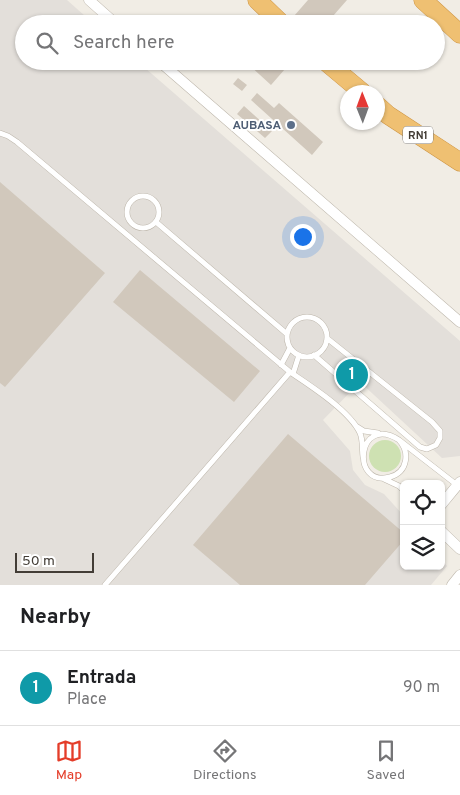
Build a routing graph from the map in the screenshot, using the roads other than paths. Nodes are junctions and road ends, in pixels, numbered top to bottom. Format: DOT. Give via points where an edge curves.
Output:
graph roads {
  1 [pos="89,0"];
  2 [pos="257,0"];
  3 [pos="422,0"];
  4 [pos="106,15"];
  5 [pos="273,15"];
  6 [pos="439,15"];
  7 [pos="445,21"];
  8 [pos="460,34"];
  9 [pos="170,70"];
  10 [pos="336,70"];
  11 [pos="354,85"];
  12 [pos="385,112"];
  13 [pos="385,113"];
  14 [pos="0,133"];
  15 [pos="460,162"];
  16 [pos="460,172"];
  17 [pos="156,222"];
  18 [pos="136,226"];
  19 [pos="129,236"];
  20 [pos="460,322"];
  21 [pos="287,334"];
  22 [pos="328,339"];
  23 [pos="290,348"];
  24 [pos="299,355"];
  25 [pos="314,356"];
  26 [pos="281,365"];
  27 [pos="292,373"];
  28 [pos="356,426"];
  29 [pos="386,434"];
  30 [pos="399,440"];
  31 [pos="362,456"];
  32 [pos="379,477"];
  33 [pos="458,484"];
  34 [pos="400,488"];
  35 [pos="445,499"];
  36 [pos="445,535"];
  37 [pos="460,549"];
  38 [pos="460,575"];
  39 [pos="105,585"];
  40 [pos="452,585"];
  1 -- 4 [label="street"];
  2 -- 5 [label="highway"];
  3 -- 6 [label="highway"];
  7 -- 8 [label="highway"];
  9 -- 20 [label="street"];
  10 -- 11 [label="highway"];
  12 -- 15 [label="highway, RN1"];
  13 -- 16 [label="highway"];
  14 -- 19 [label="lane" via="17,142"];
  17 -- 18 [label="lane" via="146,228"];
  17 -- 18 [label="lane" via="158,207 151,199 140,197 128,208 128,218"];
  17 -- 21 [label="lane"];
  18 -- 19 [label="lane"];
  19 -- 26 [label="lane"];
  21 -- 22 [label="lane" via="292,323 310,316 325,326"];
  21 -- 23 [label="lane"];
  22 -- 25 [label="lane" via="323,350"];
  22 -- 25 [label="lane" via="432,422 440,431 436,445 427,449 420,447"];
  23 -- 24 [label="lane"];
  23 -- 26 [label="lane"];
  24 -- 25 [label="lane"];
  24 -- 27 [label="lane"];
  26 -- 27 [label="lane"];
  27 -- 28 [label="lane" via="330,400"];
  27 -- 39 [label="lane"];
  28 -- 29 [label="lane" via="364,431"];
  28 -- 31 [label="lane" via="362,439"];
  29 -- 30 [label="lane"];
  29 -- 31 [label="lane" via="371,438"];
  30 -- 32 [label="lane" via="406,453 404,467 393,476"];
  30 -- 33 [label="lane"];
  31 -- 32 [label="lane" via="367,470"];
  32 -- 34 [label="lane"];
  33 -- 35 [label="street"];
  36 -- 37 [label="street"];
  38 -- 40 [label="street"];
}
